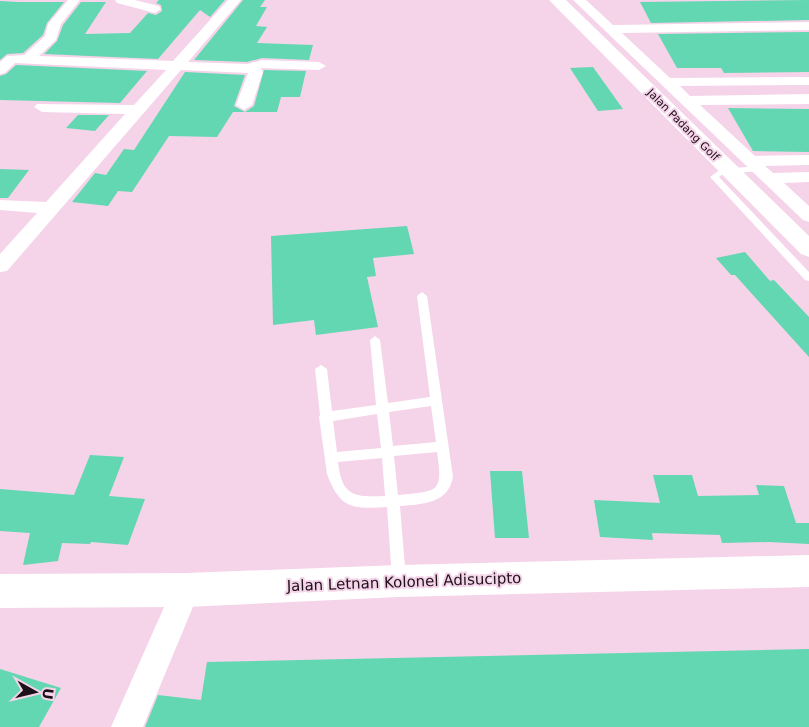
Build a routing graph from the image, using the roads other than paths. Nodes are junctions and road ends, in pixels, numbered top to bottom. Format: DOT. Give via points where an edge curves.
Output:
graph roads {
  1 [pos="74,0"];
  2 [pos="121,0"];
  3 [pos="234,0"];
  4 [pos="557,0"];
  5 [pos="579,0"];
  6 [pos="155,9"];
  7 [pos="809,26"];
  8 [pos="609,28"];
  9 [pos="628,46"];
  10 [pos="605,48"];
  11 [pos="6,58"];
  12 [pos="28,59"];
  13 [pos="178,66"];
  14 [pos="319,66"];
  15 [pos="251,68"];
  16 [pos="0,70"];
  17 [pos="809,81"];
  18 [pos="667,82"];
  19 [pos="809,99"];
  20 [pos="686,101"];
  21 [pos="244,105"];
  22 [pos="42,107"];
  23 [pos="138,110"];
  24 [pos="809,160"];
  25 [pos="759,169"];
  26 [pos="730,171"];
  27 [pos="809,177"];
  28 [pos="0,205"];
  29 [pos="48,208"];
  30 [pos="809,216"];
  31 [pos="809,249"];
  32 [pos="0,266"];
  33 [pos="809,278"];
  34 [pos="422,296"];
  35 [pos="375,340"];
  36 [pos="321,369"];
  37 [pos="436,402"];
  38 [pos="383,408"];
  39 [pos="325,417"];
  40 [pos="443,446"];
  41 [pos="387,451"];
  42 [pos="331,458"];
  43 [pos="392,500"];
  44 [pos="809,571"];
  45 [pos="399,581"];
  46 [pos="186,590"];
  47 [pos="0,591"];
  48 [pos="127,727"];
  1 -- 12 [label="street" via="55,24 52,37"];
  2 -- 6 [label="street"];
  3 -- 13 [label="street"];
  4 -- 10 [label="street, Jalan Padang Golf"];
  5 -- 8 [label="street"];
  7 -- 8 [label="street"];
  8 -- 9 [label="street"];
  9 -- 10 [label="street"];
  9 -- 18 [label="street"];
  10 -- 26 [label="street, Jalan Padang Golf"];
  11 -- 12 [label="street"];
  11 -- 16 [label="street"];
  12 -- 13 [label="street"];
  13 -- 15 [label="street"];
  13 -- 23 [label="street"];
  14 -- 15 [label="street" via="262,64"];
  15 -- 21 [label="street" via="256,72"];
  17 -- 18 [label="street"];
  18 -- 20 [label="street"];
  19 -- 20 [label="street"];
  20 -- 25 [label="street"];
  22 -- 23 [label="street"];
  23 -- 29 [label="street"];
  24 -- 25 [label="street"];
  25 -- 26 [label="lane"];
  25 -- 27 [label="street"];
  25 -- 30 [label="street"];
  26 -- 31 [label="street, Jalan Padang Golf"];
  26 -- 33 [label="lane" via="717,173 714,177"];
  28 -- 29 [label="street"];
  29 -- 32 [label="street"];
  34 -- 37 [label="lane"];
  35 -- 38 [label="lane"];
  36 -- 39 [label="lane"];
  37 -- 38 [label="lane"];
  37 -- 40 [label="lane"];
  38 -- 39 [label="lane"];
  38 -- 41 [label="lane"];
  39 -- 42 [label="lane"];
  40 -- 41 [label="lane"];
  40 -- 43 [label="lane" via="447,476 443,488 437,493"];
  41 -- 42 [label="lane"];
  41 -- 43 [label="lane"];
  42 -- 43 [label="lane" via="338,489 344,496 363,502"];
  43 -- 45 [label="lane"];
  44 -- 45 [label="street, Jalan Letnan Kolonel Adisucipto"];
  45 -- 46 [label="street, Jalan Letnan Kolonel Adisucipto"];
  46 -- 47 [label="street, Jalan Letnan Kolonel Adisucipto"];
  46 -- 48 [label="street"];
}
